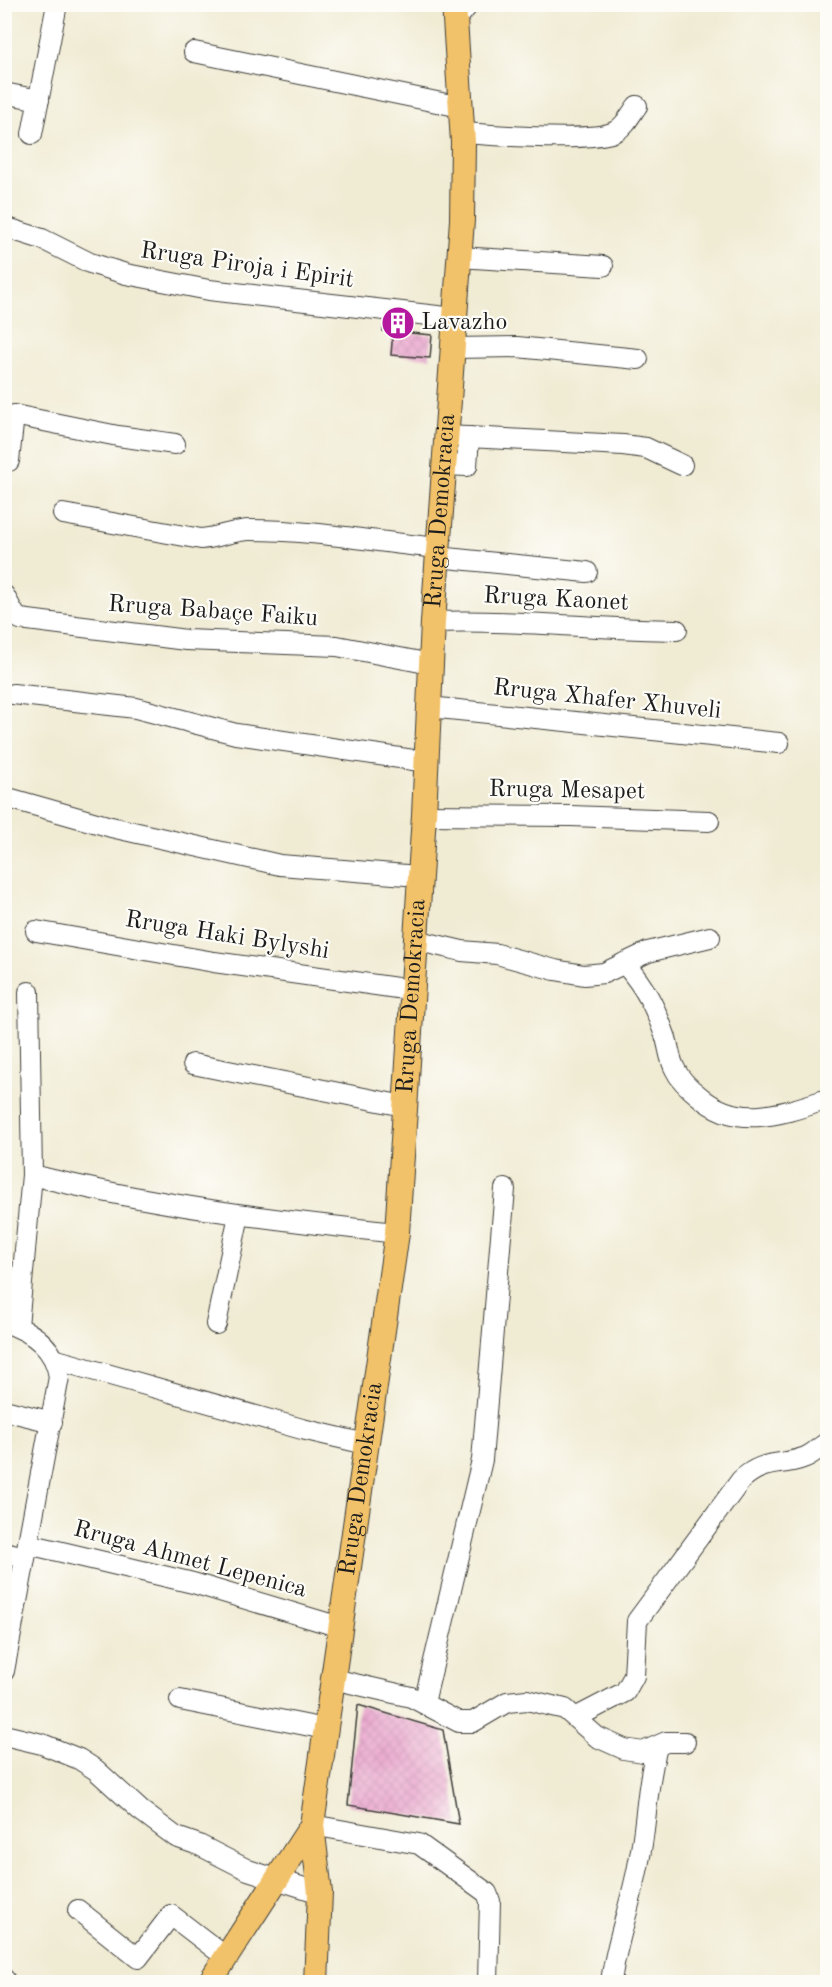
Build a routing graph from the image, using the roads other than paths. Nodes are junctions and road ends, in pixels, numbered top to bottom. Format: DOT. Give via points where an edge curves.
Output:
graph roads {
  1 [pos="57,4"];
  2 [pos="459,10"];
  3 [pos="194,52"];
  4 [pos="4,93"];
  5 [pos="39,100"];
  6 [pos="637,106"];
  7 [pos="461,107"];
  8 [pos="32,134"];
  9 [pos="462,134"];
  10 [pos="4,227"];
  11 [pos="459,257"];
  12 [pos="603,266"];
  13 [pos="455,318"];
  14 [pos="453,348"];
  15 [pos="638,359"];
  16 [pos="458,437"];
  17 [pos="175,444"];
  18 [pos="4,461"];
  19 [pos="682,465"];
  20 [pos="63,514"];
  21 [pos="437,553"];
  22 [pos="587,572"];
  23 [pos="4,595"];
  24 [pos="433,622"];
  25 [pos="677,630"];
  26 [pos="431,664"];
  27 [pos="13,694"];
  28 [pos="429,707"];
  29 [pos="779,743"];
  30 [pos="427,762"];
  31 [pos="12,800"];
  32 [pos="424,815"];
  33 [pos="709,821"];
  34 [pos="419,876"];
  35 [pos="36,931"];
  36 [pos="710,937"];
  37 [pos="415,940"];
  38 [pos="624,963"];
  39 [pos="411,990"];
  40 [pos="28,992"];
  41 [pos="193,1064"];
  42 [pos="828,1099"];
  43 [pos="404,1106"];
  44 [pos="32,1175"];
  45 [pos="505,1189"];
  46 [pos="239,1215"];
  47 [pos="397,1233"];
  48 [pos="11,1324"];
  49 [pos="216,1324"];
  50 [pos="57,1360"];
  51 [pos="4,1410"];
  52 [pos="51,1422"];
  53 [pos="828,1442"];
  54 [pos="366,1444"];
  55 [pos="27,1550"];
  56 [pos="4,1552"];
  57 [pos="340,1627"];
  58 [pos="5,1663"];
  59 [pos="4,1671"];
  60 [pos="333,1679"];
  61 [pos="180,1700"];
  62 [pos="424,1704"];
  63 [pos="577,1717"];
  64 [pos="326,1728"];
  65 [pos="4,1735"];
  66 [pos="685,1742"];
  67 [pos="657,1747"];
  68 [pos="312,1825"];
  69 [pos="276,1880"];
  70 [pos="320,1893"];
  71 [pos="78,1910"];
  72 [pos="227,1958"];
  73 [pos="210,1983"];
  74 [pos="316,1983"];
  75 [pos="488,1983"];
  76 [pos="612,1983"];
  1 -- 5 [label="street"];
  2 -- 7 [label="main road, Rruga Demokracia"];
  3 -- 7 [label="street"];
  4 -- 5 [label="street"];
  5 -- 8 [label="street"];
  6 -- 9 [label="street" via="616,131 605,135"];
  7 -- 9 [label="main road, Rruga Demokracia"];
  9 -- 11 [label="main road, Rruga Demokracia"];
  10 -- 13 [label="street, Rruga Piroja i Epirit" via="126,274 209,290"];
  11 -- 12 [label="street"];
  11 -- 13 [label="main road, Rruga Demokracia"];
  13 -- 14 [label="main road, Rruga Demokracia"];
  14 -- 15 [label="street" via="517,347"];
  14 -- 16 [label="main road, Rruga Demokracia"];
  16 -- 19 [label="street" via="623,445 646,448"];
  16 -- 21 [label="main road, Rruga Demokracia" via="445,465"];
  17 -- 18 [label="street" via="14,415 9,461"];
  20 -- 21 [label="street" via="201,539 247,530 290,531"];
  21 -- 22 [label="street"];
  21 -- 24 [label="main road, Rruga Demokracia"];
  23 -- 26 [label="street, Rruga Babaçe Faiku" via="20,619 186,640 338,646"];
  24 -- 25 [label="street, Rruga Kaonet" via="515,621"];
  24 -- 26 [label="main road, Rruga Demokracia"];
  26 -- 28 [label="main road, Rruga Demokracia"];
  27 -- 30 [label="street" via="136,708 236,734"];
  28 -- 29 [label="street, Rruga Xhafer Xhuveli"];
  28 -- 30 [label="main road, Rruga Demokracia"];
  30 -- 32 [label="main road, Rruga Demokracia"];
  31 -- 34 [label="street" via="280,865"];
  32 -- 33 [label="street, Rruga Mesapet"];
  32 -- 34 [label="main road, Rruga Demokracia"];
  34 -- 37 [label="main road, Rruga Demokracia"];
  35 -- 39 [label="street, Rruga Haki Bylyshi"];
  36 -- 38 [label="street" via="648,952"];
  37 -- 38 [label="street" via="584,975 604,973"];
  37 -- 39 [label="main road, Rruga Demokracia"];
  38 -- 42 [label="street" via="645,987 656,1008 675,1069 710,1106 731,1115 755,1118"];
  39 -- 43 [label="main road, Rruga Demokracia"];
  40 -- 44 [label="street"];
  41 -- 43 [label="street"];
  43 -- 47 [label="main road, Rruga Demokracia"];
  44 -- 46 [label="street" via="140,1200"];
  44 -- 48 [label="street"];
  45 -- 62 [label="street" via="482,1461"];
  46 -- 47 [label="street"];
  46 -- 49 [label="street"];
  47 -- 54 [label="main road, Rruga Demokracia"];
  48 -- 50 [label="street" via="41,1341"];
  50 -- 52 [label="street" via="59,1377"];
  50 -- 54 [label="street"];
  51 -- 52 [label="street"];
  52 -- 55 [label="street"];
  53 -- 63 [label="street" via="802,1459 760,1466 741,1480 637,1621 631,1685"];
  54 -- 57 [label="main road, Rruga Demokracia"];
  55 -- 56 [label="street, Rruga Ahmet Lepenica"];
  55 -- 57 [label="street, Rruga Ahmet Lepenica" via="193,1583"];
  55 -- 58 [label="street"];
  57 -- 60 [label="main road, Rruga Demokracia"];
  58 -- 59 [label="street"];
  60 -- 62 [label="street" via="391,1690"];
  60 -- 64 [label="main road, Rruga Demokracia"];
  61 -- 64 [label="street"];
  62 -- 63 [label="street" via="459,1722 473,1722 507,1702 527,1700 565,1708"];
  63 -- 67 [label="street" via="610,1745 643,1752"];
  64 -- 68 [label="main road, Rruga Demokracia"];
  65 -- 69 [label="street" via="42,1744 79,1759 169,1832"];
  66 -- 67 [label="street" via="666,1742"];
  67 -- 76 [label="street" via="646,1794 640,1860 615,1956"];
  68 -- 69 [label="main road"];
  68 -- 70 [label="main road, Rruga Demokracia"];
  68 -- 75 [label="street" via="419,1844 487,1893"];
  69 -- 70 [label="street"];
  69 -- 72 [label="main road"];
  70 -- 74 [label="main road, Rruga Demokracia"];
  71 -- 72 [label="street" via="138,1958 171,1915"];
  72 -- 73 [label="main road"];
}
